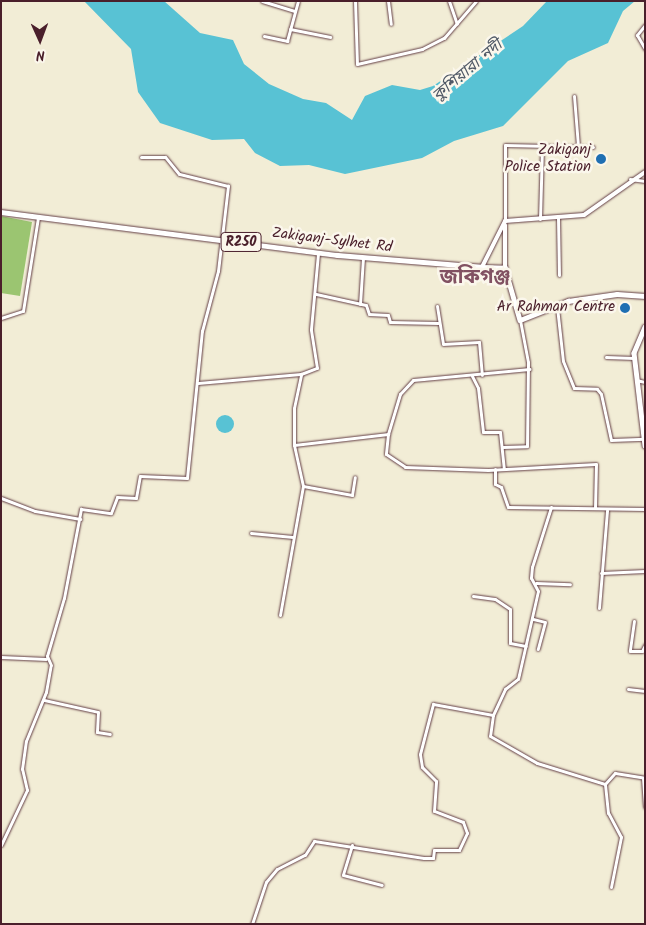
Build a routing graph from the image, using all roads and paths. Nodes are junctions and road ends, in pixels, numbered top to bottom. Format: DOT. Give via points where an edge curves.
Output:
graph roads {
  1 [pos="262,1"];
  2 [pos="298,1"];
  3 [pos="355,1"];
  4 [pos="388,1"];
  5 [pos="449,1"];
  6 [pos="476,1"];
  7 [pos="295,11"];
  8 [pos="391,24"];
  9 [pos="457,24"];
  10 [pos="645,25"];
  11 [pos="290,29"];
  12 [pos="264,36"];
  13 [pos="330,37"];
  14 [pos="645,49"];
  15 [pos="574,96"];
  16 [pos="542,146"];
  17 [pos="578,146"];
  18 [pos="593,146"];
  19 [pos="141,157"];
  20 [pos="645,172"];
  21 [pos="630,179"];
  22 [pos="645,181"];
  23 [pos="1,212"];
  24 [pos="38,218"];
  25 [pos="558,218"];
  26 [pos="540,219"];
  27 [pos="505,221"];
  28 [pos="223,240"];
  29 [pos="318,252"];
  30 [pos="363,258"];
  31 [pos="482,266"];
  32 [pos="505,268"];
  33 [pos="559,275"];
  34 [pos="316,294"];
  35 [pos="645,296"];
  36 [pos="360,304"];
  37 [pos="437,306"];
  38 [pos="557,307"];
  39 [pos="1,318"];
  40 [pos="520,320"];
  41 [pos="438,323"];
  42 [pos="645,327"];
  43 [pos="606,357"];
  44 [pos="634,358"];
  45 [pos="529,369"];
  46 [pos="301,374"];
  47 [pos="482,375"];
  48 [pos="472,376"];
  49 [pos="636,380"];
  50 [pos="645,382"];
  51 [pos="198,384"];
  52 [pos="388,434"];
  53 [pos="644,439"];
  54 [pos="294,445"];
  55 [pos="645,445"];
  56 [pos="503,447"];
  57 [pos="504,468"];
  58 [pos="495,469"];
  59 [pos="355,477"];
  60 [pos="303,486"];
  61 [pos="1,498"];
  62 [pos="551,507"];
  63 [pos="595,508"];
  64 [pos="645,509"];
  65 [pos="607,510"];
  66 [pos="80,519"];
  67 [pos="251,533"];
  68 [pos="293,538"];
  69 [pos="645,571"];
  70 [pos="601,573"];
  71 [pos="536,583"];
  72 [pos="570,584"];
  73 [pos="473,596"];
  74 [pos="599,608"];
  75 [pos="280,615"];
  76 [pos="533,619"];
  77 [pos="634,621"];
  78 [pos="645,645"];
  79 [pos="526,646"];
  80 [pos="538,649"];
  81 [pos="1,657"];
  82 [pos="46,659"];
  83 [pos="628,689"];
  84 [pos="645,691"];
  85 [pos="44,700"];
  86 [pos="493,714"];
  87 [pos="110,734"];
  88 [pos="644,778"];
  89 [pos="605,784"];
  90 [pos="645,807"];
  91 [pos="1,845"];
  92 [pos="352,845"];
  93 [pos="382,886"];
  94 [pos="611,887"];
  95 [pos="252,924"];
  1 -- 7 [label="street"];
  2 -- 7 [label="street"];
  3 -- 9 [label="street" via="357,64 422,49 444,38"];
  4 -- 8 [label="street"];
  5 -- 9 [label="street"];
  6 -- 9 [label="street"];
  7 -- 11 [label="street"];
  10 -- 14 [label="street" via="637,36"];
  11 -- 12 [label="street" via="285,42"];
  11 -- 13 [label="street"];
  15 -- 17 [label="street"];
  16 -- 17 [label="street"];
  16 -- 26 [label="street"];
  16 -- 27 [label="street" via="505,145"];
  17 -- 18 [label="street"];
  19 -- 28 [label="street" via="165,157 179,174 228,186"];
  20 -- 21 [label="street"];
  21 -- 22 [label="street"];
  21 -- 25 [label="street" via="591,211"];
  23 -- 24 [label="main road, Zakiganj-Sylhet Rd / R250"];
  24 -- 28 [label="main road, Zakiganj-Sylhet Rd / R250"];
  24 -- 39 [label="street" via="23,311"];
  25 -- 26 [label="street"];
  25 -- 33 [label="street"];
  26 -- 27 [label="street"];
  27 -- 31 [label="street"];
  27 -- 32 [label="street"];
  28 -- 29 [label="main road, Zakiganj-Sylhet Rd / R250"];
  28 -- 51 [label="street" via="203,324"];
  29 -- 30 [label="main road, Zakiganj-Sylhet Rd / R250"];
  29 -- 34 [label="street"];
  30 -- 31 [label="main road, Zakiganj-Sylhet Rd / R250"];
  30 -- 36 [label="street"];
  31 -- 32 [label="main road"];
  32 -- 40 [label="main road"];
  34 -- 36 [label="street"];
  34 -- 46 [label="street" via="311,329 317,368"];
  35 -- 38 [label="main road" via="617,294"];
  36 -- 41 [label="street" via="366,305 369,314 388,315 390,322"];
  37 -- 41 [label="street"];
  38 -- 40 [label="main road"];
  38 -- 53 [label="street" via="563,361 574,388 596,389 600,394 610,440"];
  40 -- 45 [label="street"];
  41 -- 47 [label="street" via="443,344 479,342"];
  42 -- 44 [label="main road"];
  43 -- 44 [label="street"];
  44 -- 49 [label="main road"];
  45 -- 47 [label="street"];
  45 -- 56 [label="street" via="527,446"];
  46 -- 51 [label="street"];
  46 -- 54 [label="street" via="294,408"];
  47 -- 48 [label="street"];
  48 -- 52 [label="street" via="413,380 405,385"];
  48 -- 56 [label="street" via="478,388 483,432 500,432"];
  49 -- 50 [label="street"];
  49 -- 53 [label="main road"];
  51 -- 66 [label="street" via="187,478 140,476 136,498 116,496 110,514 81,509"];
  52 -- 54 [label="street"];
  52 -- 58 [label="street" via="386,454 405,467"];
  53 -- 55 [label="main road"];
  54 -- 60 [label="street"];
  56 -- 57 [label="street"];
  57 -- 58 [label="street"];
  57 -- 63 [label="street" via="596,464"];
  58 -- 62 [label="street" via="495,484 501,487 508,507"];
  59 -- 60 [label="street" via="352,495"];
  60 -- 68 [label="street"];
  61 -- 66 [label="street" via="42,513"];
  62 -- 63 [label="street"];
  62 -- 71 [label="street" via="532,567 531,578"];
  63 -- 65 [label="street"];
  64 -- 65 [label="street"];
  65 -- 70 [label="street"];
  66 -- 82 [label="street"];
  67 -- 68 [label="street"];
  68 -- 75 [label="street"];
  69 -- 70 [label="street"];
  70 -- 74 [label="street"];
  71 -- 72 [label="street"];
  71 -- 76 [label="street"];
  73 -- 79 [label="street" via="495,599 510,609 510,643"];
  76 -- 79 [label="street"];
  76 -- 80 [label="street" via="544,622"];
  77 -- 78 [label="street" via="630,651 642,651"];
  79 -- 86 [label="street" via="518,679 505,689"];
  81 -- 82 [label="street"];
  82 -- 85 [label="street" via="51,665"];
  83 -- 84 [label="street"];
  85 -- 87 [label="street" via="98,712 97,732"];
  85 -- 91 [label="street" via="25,749 22,769 26,790"];
  86 -- 89 [label="street" via="490,736 537,763"];
  86 -- 92 [label="street" via="432,704 422,745 422,767 436,781 434,811 462,822 466,832 459,850 434,850 433,858 424,858"];
  88 -- 89 [label="street" via="615,773"];
  88 -- 90 [label="street"];
  89 -- 94 [label="street" via="608,812 621,837"];
  92 -- 93 [label="street" via="343,876"];
  92 -- 95 [label="street" via="314,841 304,855 277,869 266,882"];
}
